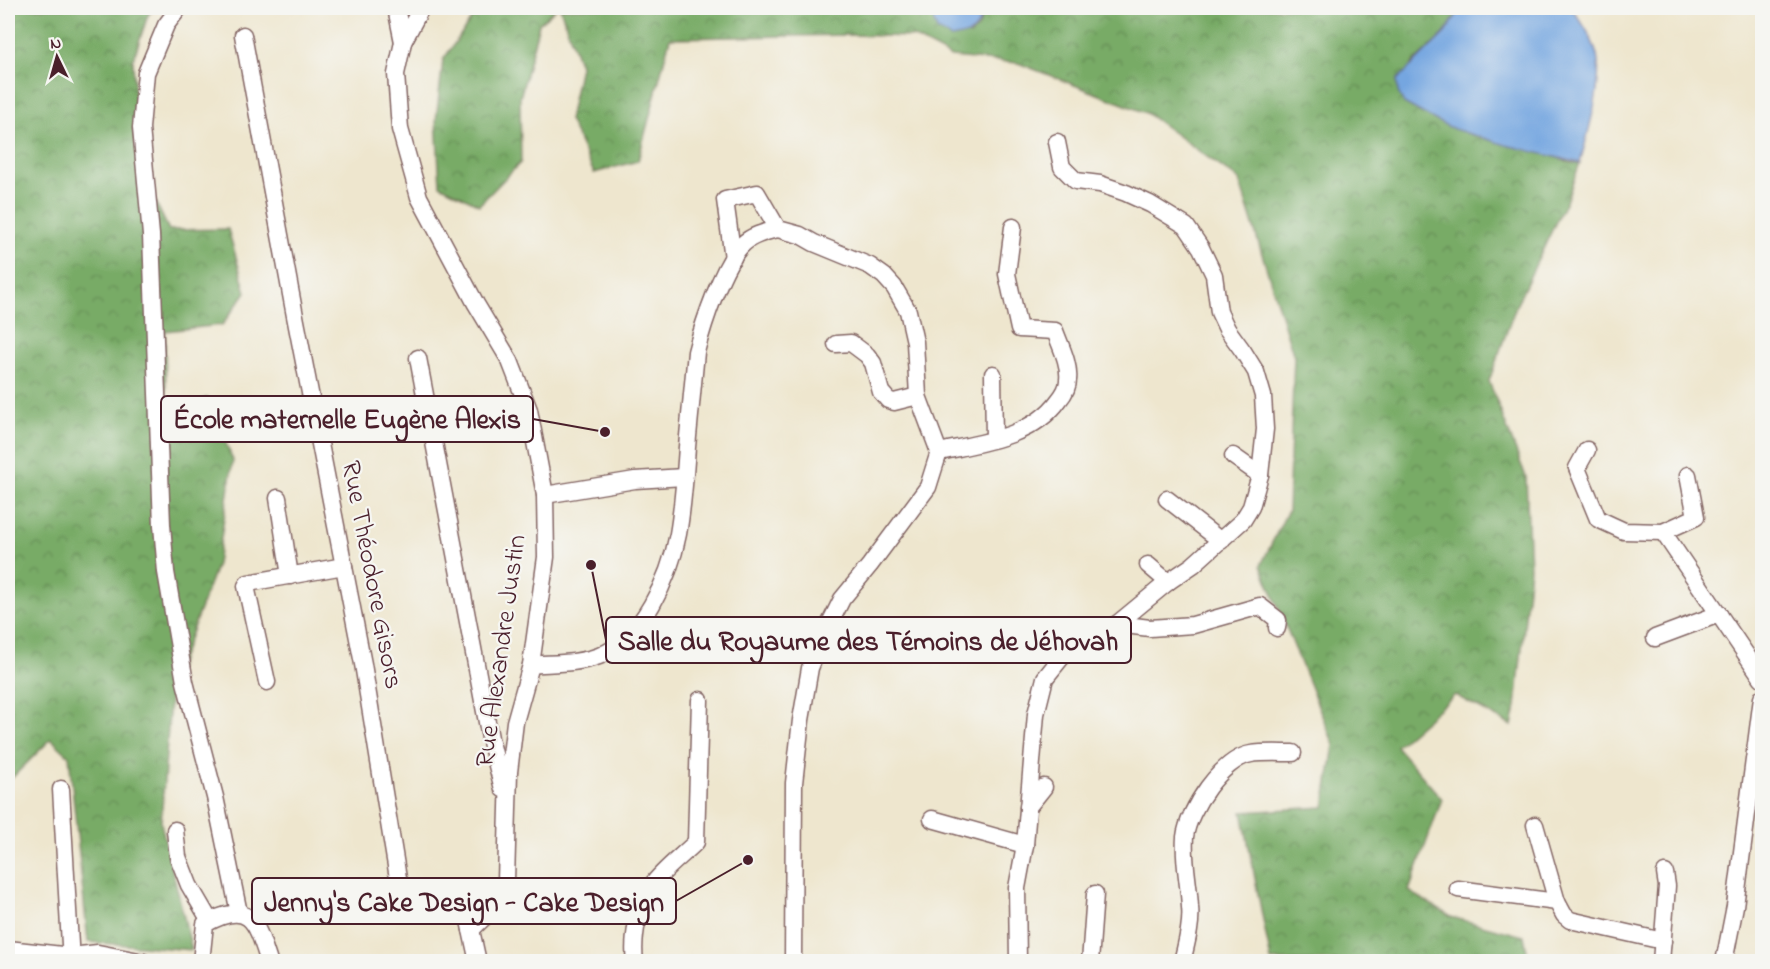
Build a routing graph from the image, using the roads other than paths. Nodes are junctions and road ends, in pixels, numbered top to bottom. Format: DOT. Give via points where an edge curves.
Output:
graph roads {
  1 [pos="179,8"];
  2 [pos="396,8"];
  3 [pos="421,8"];
  4 [pos="243,35"];
  5 [pos="403,42"];
  6 [pos="1057,142"];
  7 [pos="1013,227"];
  8 [pos="778,229"];
  9 [pos="733,258"];
  10 [pos="1202,296"];
  11 [pos="1220,312"];
  12 [pos="836,344"];
  13 [pos="418,358"];
  14 [pos="993,374"];
  15 [pos="918,396"];
  16 [pos="994,439"];
  17 [pos="1587,450"];
  18 [pos="939,452"];
  19 [pos="1233,456"];
  20 [pos="1260,475"];
  21 [pos="1688,475"];
  22 [pos="684,477"];
  23 [pos="545,495"];
  24 [pos="278,498"];
  25 [pos="1167,499"];
  26 [pos="1663,532"];
  27 [pos="1221,541"];
  28 [pos="1148,565"];
  29 [pos="344,566"];
  30 [pos="290,576"];
  31 [pos="1168,582"];
  32 [pos="1719,614"];
  33 [pos="1117,624"];
  34 [pos="1276,628"];
  35 [pos="1655,638"];
  36 [pos="531,665"];
  37 [pos="1762,678"];
  38 [pos="267,682"];
  39 [pos="1762,698"];
  40 [pos="700,700"];
  41 [pos="1293,753"];
  42 [pos="1044,788"];
  43 [pos="61,789"];
  44 [pos="1757,791"];
  45 [pos="1028,807"];
  46 [pos="508,808"];
  47 [pos="932,819"];
  48 [pos="1535,825"];
  49 [pos="175,830"];
  50 [pos="1025,844"];
  51 [pos="1665,873"];
  52 [pos="1458,889"];
  53 [pos="1095,894"];
  54 [pos="1557,902"];
  55 [pos="239,913"];
  56 [pos="210,921"];
  57 [pos="471,930"];
  58 [pos="1663,941"];
  59 [pos="8,949"];
  60 [pos="71,959"];
  61 [pos="144,962"];
  62 [pos="201,962"];
  63 [pos="270,962"];
  64 [pos="478,962"];
  65 [pos="635,962"];
  66 [pos="793,962"];
  67 [pos="1018,962"];
  68 [pos="1090,962"];
  69 [pos="1182,962"];
  70 [pos="1661,962"];
  71 [pos="1724,962"];
  1 -- 55 [label="street" via="166,25 146,73 141,128 151,235 162,525 185,682 215,797"];
  2 -- 5 [label="street"];
  3 -- 5 [label="street, Rue Alexandre Justin"];
  4 -- 29 [label="street, Rue Théodore Gisors"];
  5 -- 23 [label="street, Rue Alexandre Justin" via="396,74 400,129 419,196 510,362 529,410"];
  6 -- 11 [label="street" via="1062,167 1076,181 1100,184 1150,204 1186,226 1214,275"];
  7 -- 16 [label="street" via="1007,274 1019,328 1055,331 1068,382 1040,422"];
  8 -- 9 [label="street" via="744,242"];
  8 -- 9 [label="street" via="757,192 726,200"];
  8 -- 15 [label="street" via="870,266 894,287 912,326"];
  9 -- 22 [label="street" via="696,352"];
  10 -- 11 [label="street"];
  11 -- 20 [label="street" via="1256,372 1263,396 1265,429"];
  12 -- 15 [label="street" via="851,343 867,355 888,400"];
  13 -- 46 [label="street" via="490,738"];
  14 -- 16 [label="street"];
  15 -- 18 [label="street"];
  16 -- 18 [label="street"];
  17 -- 26 [label="street" via="1577,468 1598,519 1624,531"];
  18 -- 66 [label="street" via="928,487 842,599 810,668 794,783"];
  19 -- 20 [label="street"];
  20 -- 27 [label="street" via="1251,507"];
  21 -- 26 [label="street" via="1696,517"];
  22 -- 23 [label="street" via="635,480"];
  22 -- 36 [label="street" via="678,536 662,585 637,627 600,656"];
  23 -- 36 [label="street, Rue Alexandre Justin" via="546,557"];
  24 -- 30 [label="street"];
  25 -- 27 [label="street"];
  26 -- 32 [label="street"];
  27 -- 31 [label="street"];
  28 -- 31 [label="street"];
  29 -- 30 [label="street"];
  29 -- 57 [label="street, Rue Théodore Gisors" via="398,878 404,894 414,901 461,898"];
  30 -- 38 [label="street" via="246,586"];
  31 -- 33 [label="street"];
  32 -- 35 [label="street"];
  32 -- 37 [label="street"];
  33 -- 34 [label="street" via="1150,628 1193,624 1260,606 1278,620"];
  33 -- 45 [label="street" via="1074,647 1045,678 1036,714"];
  36 -- 46 [label="street, Rue Alexandre Justin" via="515,722"];
  39 -- 44 [label="street"];
  40 -- 65 [label="street" via="696,842 651,886 638,916"];
  41 -- 69 [label="street" via="1251,754 1238,759 1200,798 1185,835 1191,910"];
  42 -- 45 [label="street"];
  43 -- 60 [label="street"];
  44 -- 71 [label="street"];
  45 -- 50 [label="street"];
  46 -- 57 [label="street, Rue Alexandre Justin" via="506,881 498,904"];
  47 -- 50 [label="street"];
  48 -- 54 [label="street"];
  49 -- 56 [label="street" via="178,857"];
  50 -- 67 [label="street" via="1017,888"];
  51 -- 58 [label="street"];
  52 -- 54 [label="street"];
  53 -- 68 [label="street"];
  54 -- 58 [label="street" via="1570,920"];
  55 -- 56 [label="street"];
  55 -- 63 [label="street" via="247,915 258,929"];
  56 -- 62 [label="street" via="205,924"];
  57 -- 64 [label="street, Rue Théodore Gisors"];
  58 -- 70 [label="street"];
  59 -- 60 [label="street"];
  60 -- 61 [label="street" via="98,952"];
}
